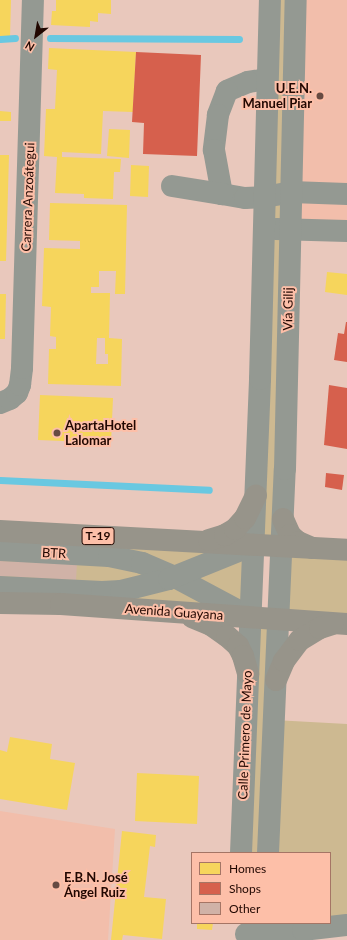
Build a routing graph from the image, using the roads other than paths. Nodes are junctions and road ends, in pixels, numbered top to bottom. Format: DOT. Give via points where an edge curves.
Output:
graph roads {
  1 [pos="33,0"];
  2 [pos="270,0"];
  3 [pos="296,0"];
  4 [pos="267,79"];
  5 [pos="172,186"];
  6 [pos="291,192"];
  7 [pos="222,194"];
  8 [pos="347,194"];
  9 [pos="264,197"];
  10 [pos="264,229"];
  11 [pos="290,230"];
  12 [pos="347,231"];
  13 [pos="8,398"];
  14 [pos="256,495"];
  15 [pos="283,519"];
  16 [pos="0,531"];
  17 [pos="196,542"];
  18 [pos="253,545"];
  19 [pos="281,547"];
  20 [pos="313,548"];
  21 [pos="0,550"];
  22 [pos="347,550"];
  23 [pos="175,577"];
  24 [pos="0,587"];
  25 [pos="0,602"];
  26 [pos="182,613"];
  27 [pos="250,617"];
  28 [pos="278,619"];
  29 [pos="340,623"];
  30 [pos="248,674"];
  31 [pos="276,680"];
  32 [pos="241,852"];
  33 [pos="268,852"];
  34 [pos="347,925"];
  35 [pos="253,932"];
  1 -- 13 [label="street, Carrera Anzoátegui" via="22,368 20,385"];
  2 -- 4 [label="street, Vía Gilij"];
  3 -- 6 [label="street, Vía Gilij"];
  4 -- 7 [label="street" via="248,82 227,91 218,115 214,150"];
  4 -- 9 [label="street, Vía Gilij"];
  5 -- 7 [label="street"];
  6 -- 8 [label="street"];
  6 -- 9 [label="street"];
  6 -- 11 [label="street, Vía Gilij"];
  7 -- 9 [label="street" via="245,198"];
  9 -- 10 [label="street, Vía Gilij"];
  10 -- 11 [label="street"];
  10 -- 14 [label="street, Vía Gilij"];
  11 -- 12 [label="street"];
  11 -- 15 [label="street, Vía Gilij"];
  14 -- 17 [label="highway, T-19" via="245,518 235,529 225,535"];
  14 -- 18 [label="street, Vía Gilij"];
  15 -- 19 [label="street, Vía Gilij"];
  15 -- 20 [label="highway" via="290,535 298,542"];
  16 -- 17 [label="highway, T-19"];
  17 -- 18 [label="highway, T-19"];
  18 -- 19 [label="highway, T-19"];
  18 -- 23 [label="street"];
  18 -- 27 [label="street, Vía Gilij"];
  19 -- 20 [label="highway, T-19"];
  19 -- 28 [label="street, Vía Gilij"];
  20 -- 22 [label="highway, T-19"];
  21 -- 23 [label="street, BTR" via="108,556 142,563"];
  23 -- 24 [label="street" via="115,591"];
  23 -- 27 [label="street, BTR"];
  25 -- 26 [label="highway, Avenida Guayana"];
  26 -- 27 [label="highway, Avenida Guayana"];
  26 -- 30 [label="highway" via="211,625 238,646"];
  27 -- 28 [label="highway, Avenida Guayana"];
  27 -- 30 [label="street, Calle Primero de Mayo"];
  28 -- 29 [label="highway, Avenida Guayana"];
  28 -- 31 [label="street"];
  29 -- 31 [label="highway" via="320,628 300,640 284,661"];
  30 -- 32 [label="street, Calle Primero de Mayo"];
  31 -- 33 [label="street"];
  34 -- 35 [label="street"];
}
